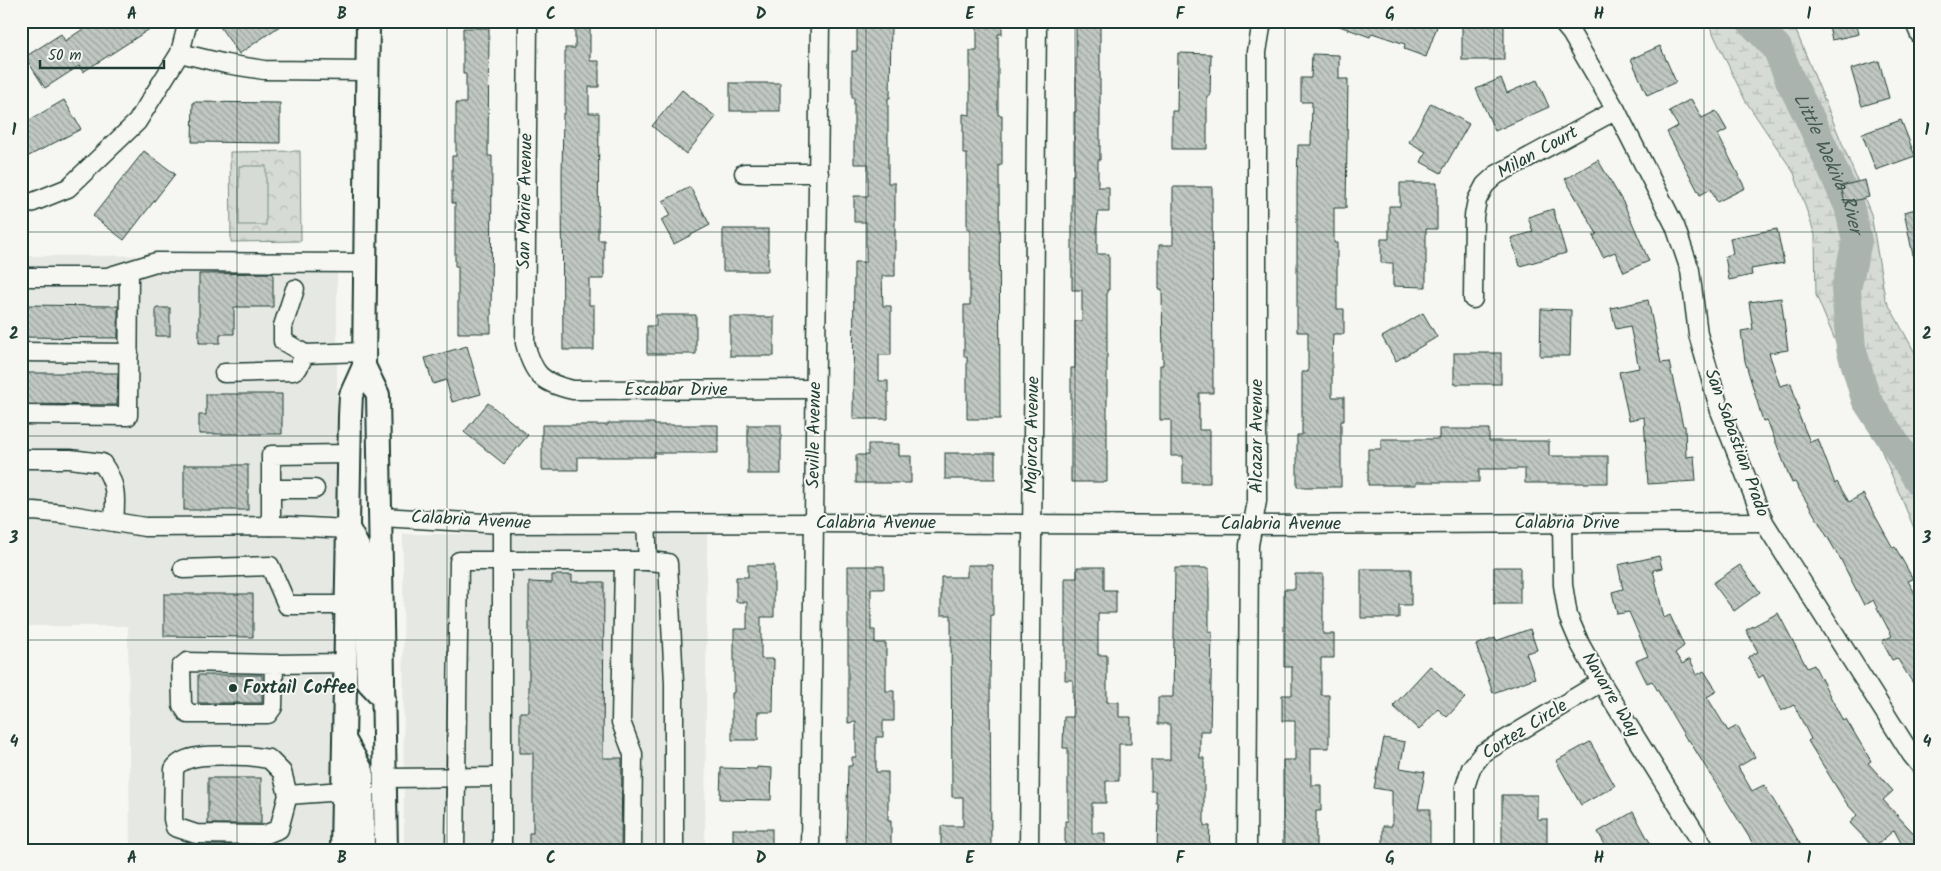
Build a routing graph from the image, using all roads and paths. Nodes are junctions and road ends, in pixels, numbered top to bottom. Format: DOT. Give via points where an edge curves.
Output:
graph roads {
  1 [pos="188,21"];
  2 [pos="368,21"];
  3 [pos="528,21"];
  4 [pos="820,21"];
  5 [pos="1037,21"];
  6 [pos="1262,21"];
  7 [pos="1561,21"];
  8 [pos="1914,21"];
  9 [pos="1920,35"];
  10 [pos="180,52"];
  11 [pos="368,71"];
  12 [pos="1616,110"];
  13 [pos="819,172"];
  14 [pos="744,173"];
  15 [pos="21,207"];
  16 [pos="366,263"];
  17 [pos="129,271"];
  18 [pos="21,278"];
  19 [pos="295,289"];
  20 [pos="1473,299"];
  21 [pos="21,352"];
  22 [pos="129,353"];
  23 [pos="305,354"];
  24 [pos="364,359"];
  25 [pos="224,373"];
  26 [pos="540,377"];
  27 [pos="815,389"];
  28 [pos="21,415"];
  29 [pos="350,416"];
  30 [pos="350,454"];
  31 [pos="21,459"];
  32 [pos="271,489"];
  33 [pos="316,489"];
  34 [pos="21,512"];
  35 [pos="381,517"];
  36 [pos="114,522"];
  37 [pos="1764,522"];
  38 [pos="814,523"];
  39 [pos="1032,523"];
  40 [pos="502,524"];
  41 [pos="646,524"];
  42 [pos="1370,524"];
  43 [pos="1562,524"];
  44 [pos="1253,525"];
  45 [pos="271,526"];
  46 [pos="348,529"];
  47 [pos="502,561"];
  48 [pos="624,561"];
  49 [pos="648,561"];
  50 [pos="183,569"];
  51 [pos="347,605"];
  52 [pos="347,663"];
  53 [pos="274,664"];
  54 [pos="1601,682"];
  55 [pos="384,699"];
  56 [pos="345,740"];
  57 [pos="1920,764"];
  58 [pos="456,777"];
  59 [pos="502,777"];
  60 [pos="384,778"];
  61 [pos="344,791"];
  62 [pos="288,796"];
  63 [pos="342,850"];
  64 [pos="363,850"];
  65 [pos="386,850"];
  66 [pos="455,850"];
  67 [pos="502,850"];
  68 [pos="632,850"];
  69 [pos="674,850"];
  70 [pos="810,850"];
  71 [pos="1029,850"];
  72 [pos="1247,850"];
  73 [pos="1465,850"];
  74 [pos="1706,850"];
  1 -- 10 [label="street"];
  2 -- 11 [label="main road"];
  3 -- 26 [label="street, San Marie Avenue" via="525,343 529,359"];
  4 -- 13 [label="street, Seville Avenue"];
  5 -- 39 [label="street, Majorca Avenue"];
  6 -- 44 [label="street, Alcazar Avenue" via="1257,52 1257,501"];
  7 -- 12 [label="street, San Sabastian Prado"];
  8 -- 9 [label="street"];
  10 -- 11 [label="street" via="264,70"];
  10 -- 15 [label="street" via="137,122 68,188"];
  11 -- 16 [label="main road"];
  12 -- 20 [label="street, Milan Court" via="1485,184 1474,216"];
  12 -- 37 [label="street, San Sabastian Prado" via="1675,226 1690,270 1698,334 1720,411"];
  13 -- 14 [label="street"];
  13 -- 27 [label="street, Seville Avenue"];
  16 -- 17 [label="street" via="156,262"];
  16 -- 24 [label="main road"];
  17 -- 18 [label="street" via="107,277"];
  17 -- 22 [label="street"];
  19 -- 23 [label="street" via="283,326 283,341"];
  21 -- 22 [label="street"];
  22 -- 28 [label="street" via="128,416"];
  23 -- 24 [label="street"];
  23 -- 25 [label="street" via="293,371"];
  24 -- 29 [label="main road" via="352,395"];
  24 -- 35 [label="main road" via="378,395"];
  26 -- 27 [label="street, Escabar Drive" via="553,386 572,390"];
  27 -- 38 [label="street, Seville Avenue"];
  29 -- 30 [label="main road"];
  29 -- 35 [label="main road" via="360,441 360,482"];
  30 -- 32 [label="street" via="270,455"];
  30 -- 46 [label="main road"];
  31 -- 36 [label="street" via="102,463 116,491"];
  32 -- 33 [label="street"];
  32 -- 45 [label="street"];
  34 -- 36 [label="street" via="64,514"];
  35 -- 40 [label="street, Calabria Avenue"];
  35 -- 55 [label="main road"];
  36 -- 45 [label="street" via="145,527"];
  37 -- 43 [label="street, Calabria Drive"];
  37 -- 57 [label="street, San Sabastian Prado"];
  38 -- 39 [label="street, Calabria Avenue"];
  38 -- 41 [label="street, Calabria Avenue"];
  38 -- 70 [label="street, Seville Avenue"];
  39 -- 44 [label="street, Calabria Avenue"];
  39 -- 71 [label="street, Majorca Avenue"];
  40 -- 41 [label="street, Calabria Avenue"];
  40 -- 47 [label="street"];
  41 -- 49 [label="street"];
  42 -- 43 [label="street, Calabria Drive"];
  42 -- 44 [label="street, Calabria Avenue"];
  43 -- 54 [label="street, Navarre Way" via="1563,585 1568,616"];
  44 -- 72 [label="street, Alcazar Avenue" via="1249,545"];
  45 -- 46 [label="street"];
  46 -- 51 [label="main road"];
  46 -- 55 [label="main road" via="366,562 368,682"];
  47 -- 48 [label="street"];
  47 -- 58 [label="street" via="459,561"];
  47 -- 59 [label="street"];
  48 -- 49 [label="street"];
  48 -- 68 [label="street" via="621,722 633,754"];
  49 -- 69 [label="street" via="668,563 674,683"];
  50 -- 51 [label="street" via="270,566 287,605"];
  51 -- 52 [label="main road"];
  52 -- 53 [label="street"];
  52 -- 56 [label="main road"];
  53 -- 53 [label="street" via="187,662 181,667 182,704 188,714 268,714 273,707"];
  54 -- 73 [label="street, Cortez Circle" via="1483,753 1471,768 1465,787"];
  54 -- 74 [label="street, Navarre Way"];
  55 -- 60 [label="main road"];
  56 -- 61 [label="main road"];
  56 -- 64 [label="main road" via="362,770"];
  58 -- 59 [label="street"];
  58 -- 60 [label="street"];
  58 -- 66 [label="street"];
  59 -- 67 [label="street"];
  60 -- 65 [label="main road"];
  61 -- 62 [label="street"];
  61 -- 63 [label="main road"];
  62 -- 62 [label="street" via="282,772 269,759 248,756 183,760 174,769 173,819 175,827 196,834 264,835 279,830"];
}
